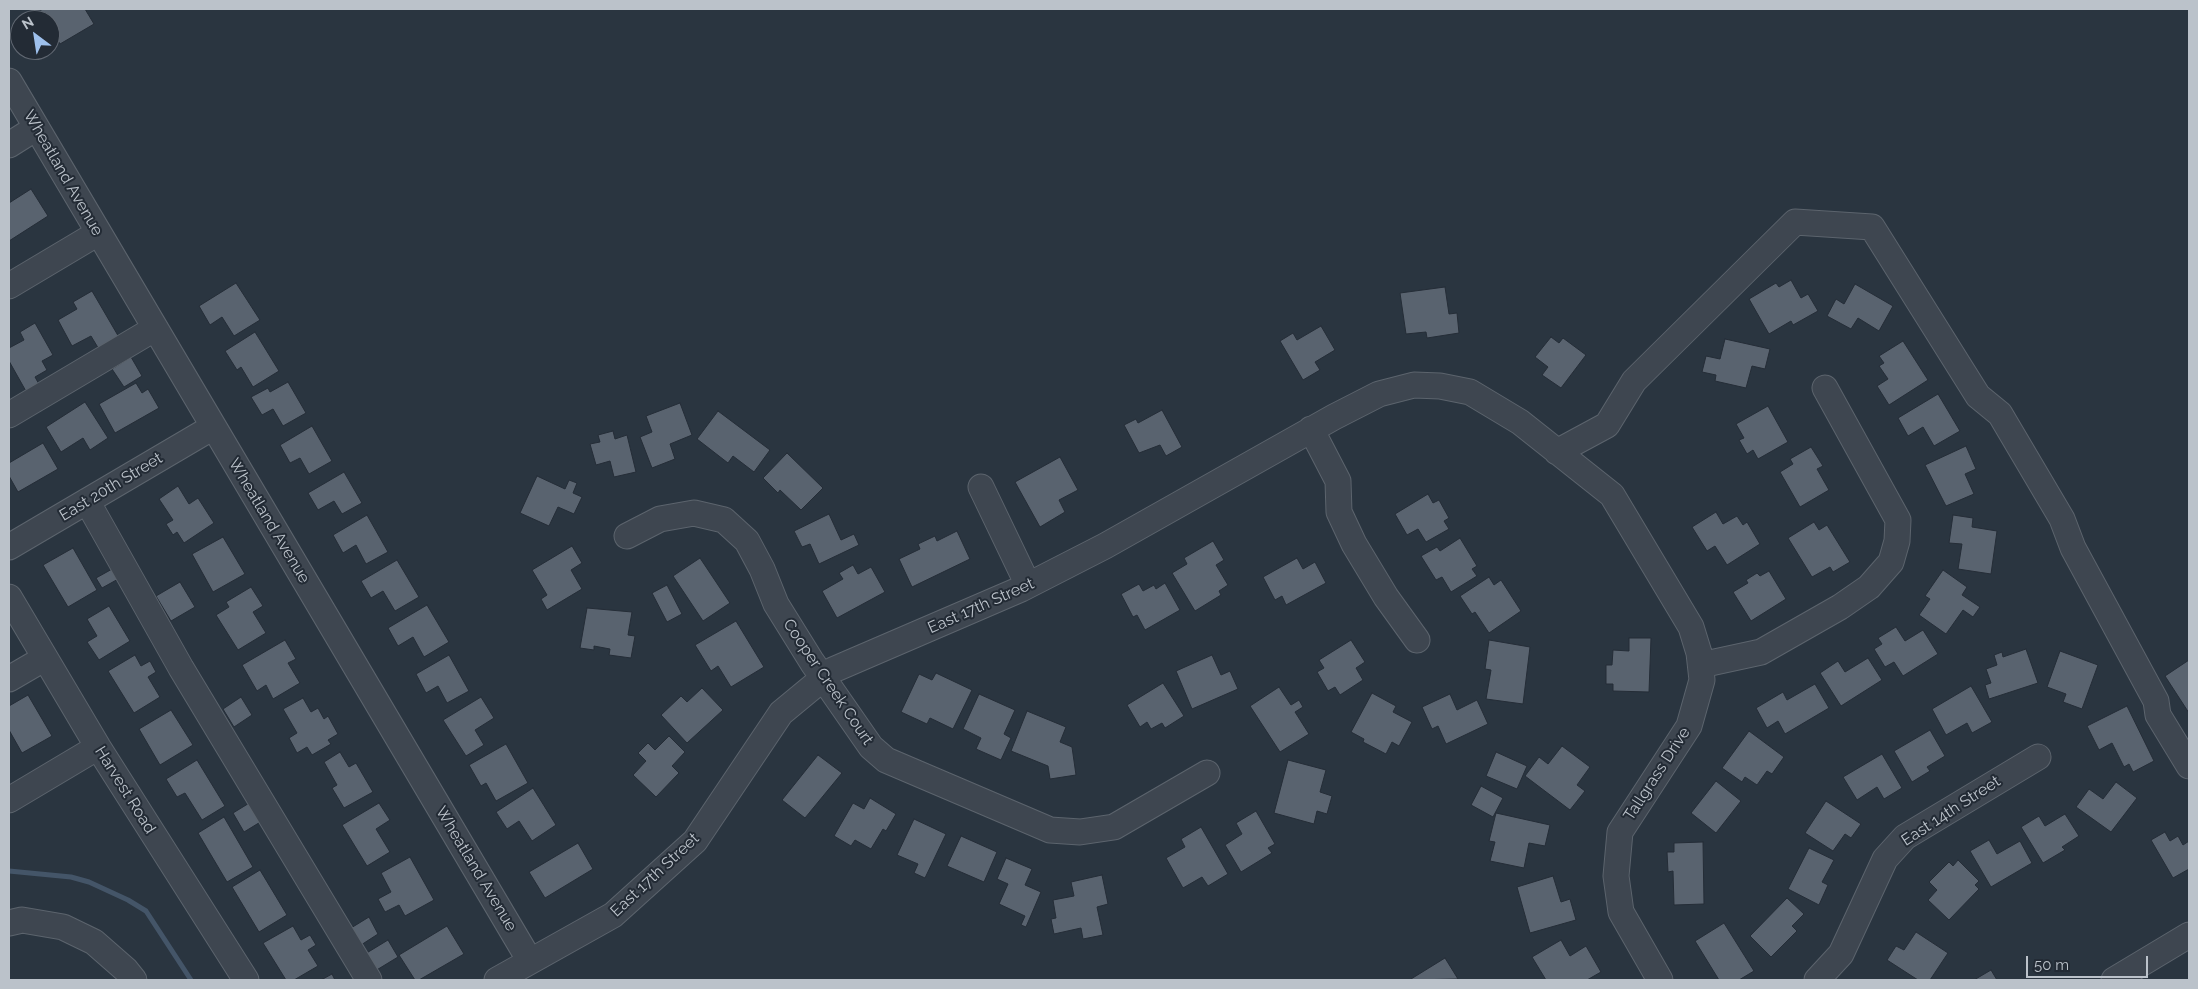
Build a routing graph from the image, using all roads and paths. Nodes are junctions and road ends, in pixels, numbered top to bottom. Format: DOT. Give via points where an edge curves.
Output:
graph roads {
  1 [pos="9,81"];
  2 [pos="36,128"];
  3 [pos="9,144"];
  4 [pos="98,233"];
  5 [pos="9,286"];
  6 [pos="154,329"];
  7 [pos="1825,388"];
  8 [pos="9,415"];
  9 [pos="213,427"];
  10 [pos="1311,429"];
  11 [pos="1548,445"];
  12 [pos="981,487"];
  13 [pos="87,501"];
  14 [pos="627,536"];
  15 [pos="9,547"];
  16 [pos="1028,585"];
  17 [pos="9,598"];
  18 [pos="1417,640"];
  19 [pos="45,658"];
  20 [pos="1701,665"];
  21 [pos="823,678"];
  22 [pos="9,679"];
  23 [pos="98,747"];
  24 [pos="2038,757"];
  25 [pos="2189,766"];
  26 [pos="1207,773"];
  27 [pos="9,800"];
  28 [pos="9,923"];
  29 [pos="2189,935"];
  30 [pos="530,961"];
  31 [pos="134,980"];
  32 [pos="246,980"];
  33 [pos="369,980"];
  34 [pos="497,980"];
  35 [pos="1660,980"];
  36 [pos="1816,980"];
  37 [pos="2114,980"];
  1 -- 2 [label="street, Wheatland Avenue"];
  2 -- 3 [label="street"];
  2 -- 4 [label="street, Wheatland Avenue"];
  4 -- 5 [label="street"];
  4 -- 6 [label="street, Wheatland Avenue"];
  6 -- 8 [label="street"];
  6 -- 9 [label="street, Wheatland Avenue"];
  7 -- 20 [label="street" via="1898,520 1891,562 1869,587 1761,652"];
  9 -- 13 [label="street, East 20th Street"];
  9 -- 30 [label="street, Wheatland Avenue"];
  10 -- 11 [label="street, East 17th Street" via="1379,394 1414,385 1440,386 1470,392 1520,422"];
  10 -- 16 [label="street, East 17th Street" via="1105,546"];
  10 -- 18 [label="street" via="1338,481 1339,512 1354,544"];
  11 -- 20 [label="street, Tallgrass Drive" via="1612,495 1691,627"];
  11 -- 25 [label="street" via="1607,425 1634,381 1795,222 1872,227 1978,396 2000,414 2062,519 2073,548 2156,701 2158,715"];
  12 -- 16 [label="street"];
  13 -- 15 [label="street, East 20th Street"];
  13 -- 33 [label="street" via="181,668"];
  14 -- 21 [label="street, Cooper Creek Court" via="660,519 694,513 724,520 747,541 776,604"];
  16 -- 21 [label="street, East 17th Street" via="833,670"];
  17 -- 19 [label="street, Harvest Road"];
  19 -- 22 [label="street"];
  19 -- 23 [label="street, Harvest Road"];
  20 -- 35 [label="street, Tallgrass Drive" via="1702,680 1689,726 1620,832 1616,876 1621,912"];
  21 -- 26 [label="street, Cooper Creek Court" via="871,747 886,760 1050,830 1080,832 1114,827"];
  21 -- 30 [label="street, East 17th Street" via="781,713 695,841 613,915"];
  23 -- 27 [label="street"];
  23 -- 32 [label="street, Harvest Road"];
  24 -- 36 [label="street, East 14th Street" via="1905,837 1885,860 1841,954"];
  28 -- 31 [label="street" via="22,920 63,927 94,942"];
  29 -- 37 [label="street"];
  30 -- 34 [label="street, East 17th Street"];
}
